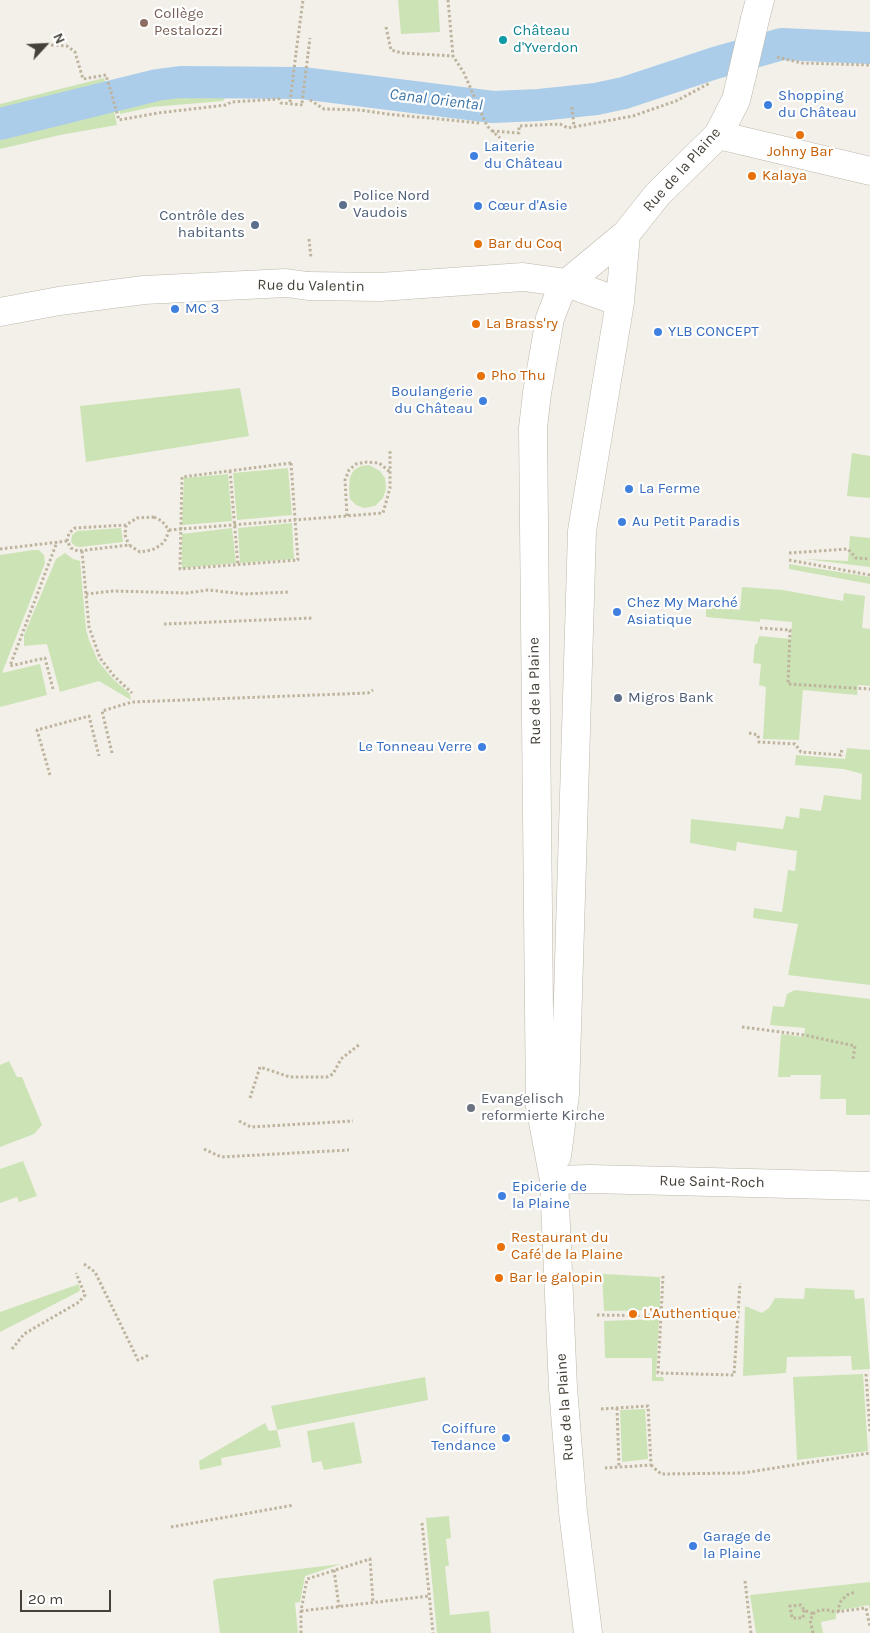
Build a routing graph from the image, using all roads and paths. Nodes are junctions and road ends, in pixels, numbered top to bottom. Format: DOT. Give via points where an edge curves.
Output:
graph roads {
  1 [pos="303,0"];
  2 [pos="448,0"];
  3 [pos="758,9"];
  4 [pos="386,27"];
  5 [pos="310,38"];
  6 [pos="51,45"];
  7 [pos="453,56"];
  8 [pos="774,57"];
  9 [pos="870,66"];
  10 [pos="716,79"];
  11 [pos="310,100"];
  12 [pos="290,104"];
  13 [pos="572,107"];
  14 [pos="480,123"];
  15 [pos="574,127"];
  16 [pos="492,131"];
  17 [pos="718,135"];
  18 [pos="500,138"];
  19 [pos="870,172"];
  20 [pos="626,234"];
  21 [pos="309,239"];
  22 [pos="312,262"];
  23 [pos="567,283"];
  24 [pos="620,302"];
  25 [pos="0,312"];
  26 [pos="390,450"];
  27 [pos="230,471"];
  28 [pos="390,472"];
  29 [pos="347,516"];
  30 [pos="295,520"];
  31 [pos="126,525"];
  32 [pos="234,525"];
  33 [pos="181,529"];
  34 [pos="169,530"];
  35 [pos="67,541"];
  36 [pos="57,542"];
  37 [pos="129,545"];
  38 [pos="0,549"];
  39 [pos="82,551"];
  40 [pos="789,552"];
  41 [pos="870,559"];
  42 [pos="789,560"];
  43 [pos="238,565"];
  44 [pos="870,575"];
  45 [pos="290,592"];
  46 [pos="86,594"];
  47 [pos="312,618"];
  48 [pos="164,624"];
  49 [pos="760,628"];
  50 [pos="53,689"];
  51 [pos="870,689"];
  52 [pos="373,690"];
  53 [pos="132,693"];
  54 [pos="750,733"];
  55 [pos="842,748"];
  56 [pos="112,753"];
  57 [pos="99,756"];
  58 [pos="50,775"];
  59 [pos="742,1027"];
  60 [pos="360,1044"];
  61 [pos="853,1059"];
  62 [pos="250,1098"];
  63 [pos="239,1121"];
  64 [pos="353,1121"];
  65 [pos="204,1150"];
  66 [pos="350,1150"];
  67 [pos="554,1180"];
  68 [pos="870,1186"];
  69 [pos="84,1264"];
  70 [pos="76,1273"];
  71 [pos="663,1276"];
  72 [pos="740,1283"];
  73 [pos="597,1315"];
  74 [pos="663,1316"];
  75 [pos="12,1349"];
  76 [pos="148,1355"];
  77 [pos="866,1374"];
  78 [pos="617,1408"];
  79 [pos="601,1409"];
  80 [pos="870,1432"];
  81 [pos="870,1453"];
  82 [pos="651,1464"];
  83 [pos="765,1464"];
  84 [pos="619,1467"];
  85 [pos="605,1468"];
  86 [pos="766,1470"];
  87 [pos="294,1505"];
  88 [pos="422,1524"];
  89 [pos="171,1527"];
  90 [pos="334,1570"];
  91 [pos="745,1581"];
  92 [pos="855,1592"];
  93 [pos="429,1596"];
  94 [pos="373,1602"];
  95 [pos="339,1607"];
  96 [pos="804,1610"];
  97 [pos="301,1611"];
  98 [pos="839,1612"];
  99 [pos="814,1614"];
  100 [pos="870,1627"];
  101 [pos="301,1633"];
  102 [pos="433,1633"];
  103 [pos="588,1633"];
  104 [pos="751,1633"];
  105 [pos="813,1633"];
  1 -- 12 [label="path, bridge"];
  2 -- 7 [label="path"];
  3 -- 17 [label="street, Rue de la Plaine, bridge" via="736,100"];
  4 -- 7 [label="path" via="391,50"];
  5 -- 12 [label="path, bridge" via="305,105"];
  6 -- 12 [label="path" via="67,46 75,52 83,79 106,76 119,120 232,102 281,99 281,103"];
  7 -- 16 [label="path"];
  8 -- 9 [label="path" via="802,63"];
  10 -- 15 [label="path" via="676,101 633,116"];
  11 -- 14 [label="path" via="324,109"];
  13 -- 15 [label="path"];
  15 -- 16 [label="path" via="560,124 519,126 519,133"];
  16 -- 18 [label="path"];
  17 -- 19 [label="street"];
  17 -- 20 [label="street, Rue de la Plaine" via="657,195"];
  20 -- 23 [label="street, Rue de la Plaine"];
  20 -- 24 [label="street, Rue de la Plaine"];
  21 -- 22 [label="path"];
  23 -- 24 [label="street, Rue du Valentin"];
  23 -- 25 [label="street, Rue du Valentin" via="523,277 380,286 286,283 144,290"];
  23 -- 67 [label="street, Rue de la Plaine" via="550,318 534,428 540,1106"];
  24 -- 67 [label="street, Rue de la Plaine" via="582,531 565,1094"];
  26 -- 28 [label="path"];
  27 -- 30 [label="path" via="291,463"];
  27 -- 32 [label="path"];
  27 -- 33 [label="path" via="182,477"];
  28 -- 29 [label="path" via="390,488 383,513"];
  28 -- 29 [label="path" via="379,463 367,462 356,464 349,470 345,480"];
  29 -- 30 [label="path"];
  30 -- 32 [label="path"];
  30 -- 43 [label="path" via="298,560"];
  31 -- 34 [label="path" via="137,518 154,517"];
  31 -- 35 [label="path" via="75,528"];
  31 -- 37 [label="path"];
  32 -- 33 [label="path"];
  32 -- 43 [label="path"];
  33 -- 34 [label="path"];
  33 -- 43 [label="path" via="180,569"];
  34 -- 37 [label="path" via="162,545 152,550 140,552"];
  35 -- 36 [label="path"];
  35 -- 39 [label="path" via="74,550"];
  36 -- 38 [label="path"];
  36 -- 50 [label="path" via="10,666 45,658"];
  37 -- 39 [label="path"];
  39 -- 46 [label="path"];
  40 -- 41 [label="path" via="848,549 856,558"];
  42 -- 44 [label="path"];
  45 -- 46 [label="path" via="244,594 208,590"];
  46 -- 53 [label="path" via="89,627 100,658"];
  47 -- 48 [label="path"];
  49 -- 51 [label="path" via="790,630 788,684"];
  52 -- 56 [label="path" via="368,693 132,702 102,711"];
  54 -- 55 [label="path" via="758,735 759,742 796,744 801,752 841,755"];
  57 -- 58 [label="path" via="89,716 37,730"];
  59 -- 61 [label="path" via="855,1046"];
  60 -- 62 [label="path" via="341,1059 333,1074 327,1077 290,1078 260,1067"];
  63 -- 64 [label="path" via="251,1127"];
  65 -- 66 [label="path" via="221,1157"];
  67 -- 68 [label="street, Rue Saint-Roch"];
  67 -- 103 [label="street, Rue de la Plaine" via="563,1388 573,1512"];
  69 -- 76 [label="path" via="95,1272 138,1360"];
  70 -- 75 [label="path" via="85,1295 79,1302 24,1334"];
  71 -- 74 [label="path"];
  72 -- 74 [label="path" via="734,1375 658,1373"];
  73 -- 74 [label="path"];
  77 -- 80 [label="path"];
  78 -- 79 [label="path"];
  78 -- 82 [label="path" via="648,1406"];
  78 -- 84 [label="path"];
  81 -- 86 [label="path"];
  82 -- 84 [label="path"];
  82 -- 86 [label="path" via="661,1474"];
  83 -- 86 [label="path"];
  84 -- 85 [label="path"];
  87 -- 89 [label="path"];
  88 -- 93 [label="path"];
  90 -- 94 [label="path" via="370,1560"];
  90 -- 95 [label="path"];
  90 -- 97 [label="path" via="307,1579"];
  91 -- 104 [label="path"];
  92 -- 98 [label="path" via="841,1601"];
  93 -- 94 [label="path"];
  93 -- 102 [label="path"];
  94 -- 95 [label="path"];
  95 -- 97 [label="path"];
  96 -- 96 [label="path" via="801,1604 790,1606 792,1618 802,1618"];
  96 -- 99 [label="path"];
  97 -- 101 [label="path"];
  98 -- 99 [label="path" via="820,1610"];
  98 -- 100 [label="path" via="866,1608"];
  99 -- 105 [label="path" via="810,1620"];
}
